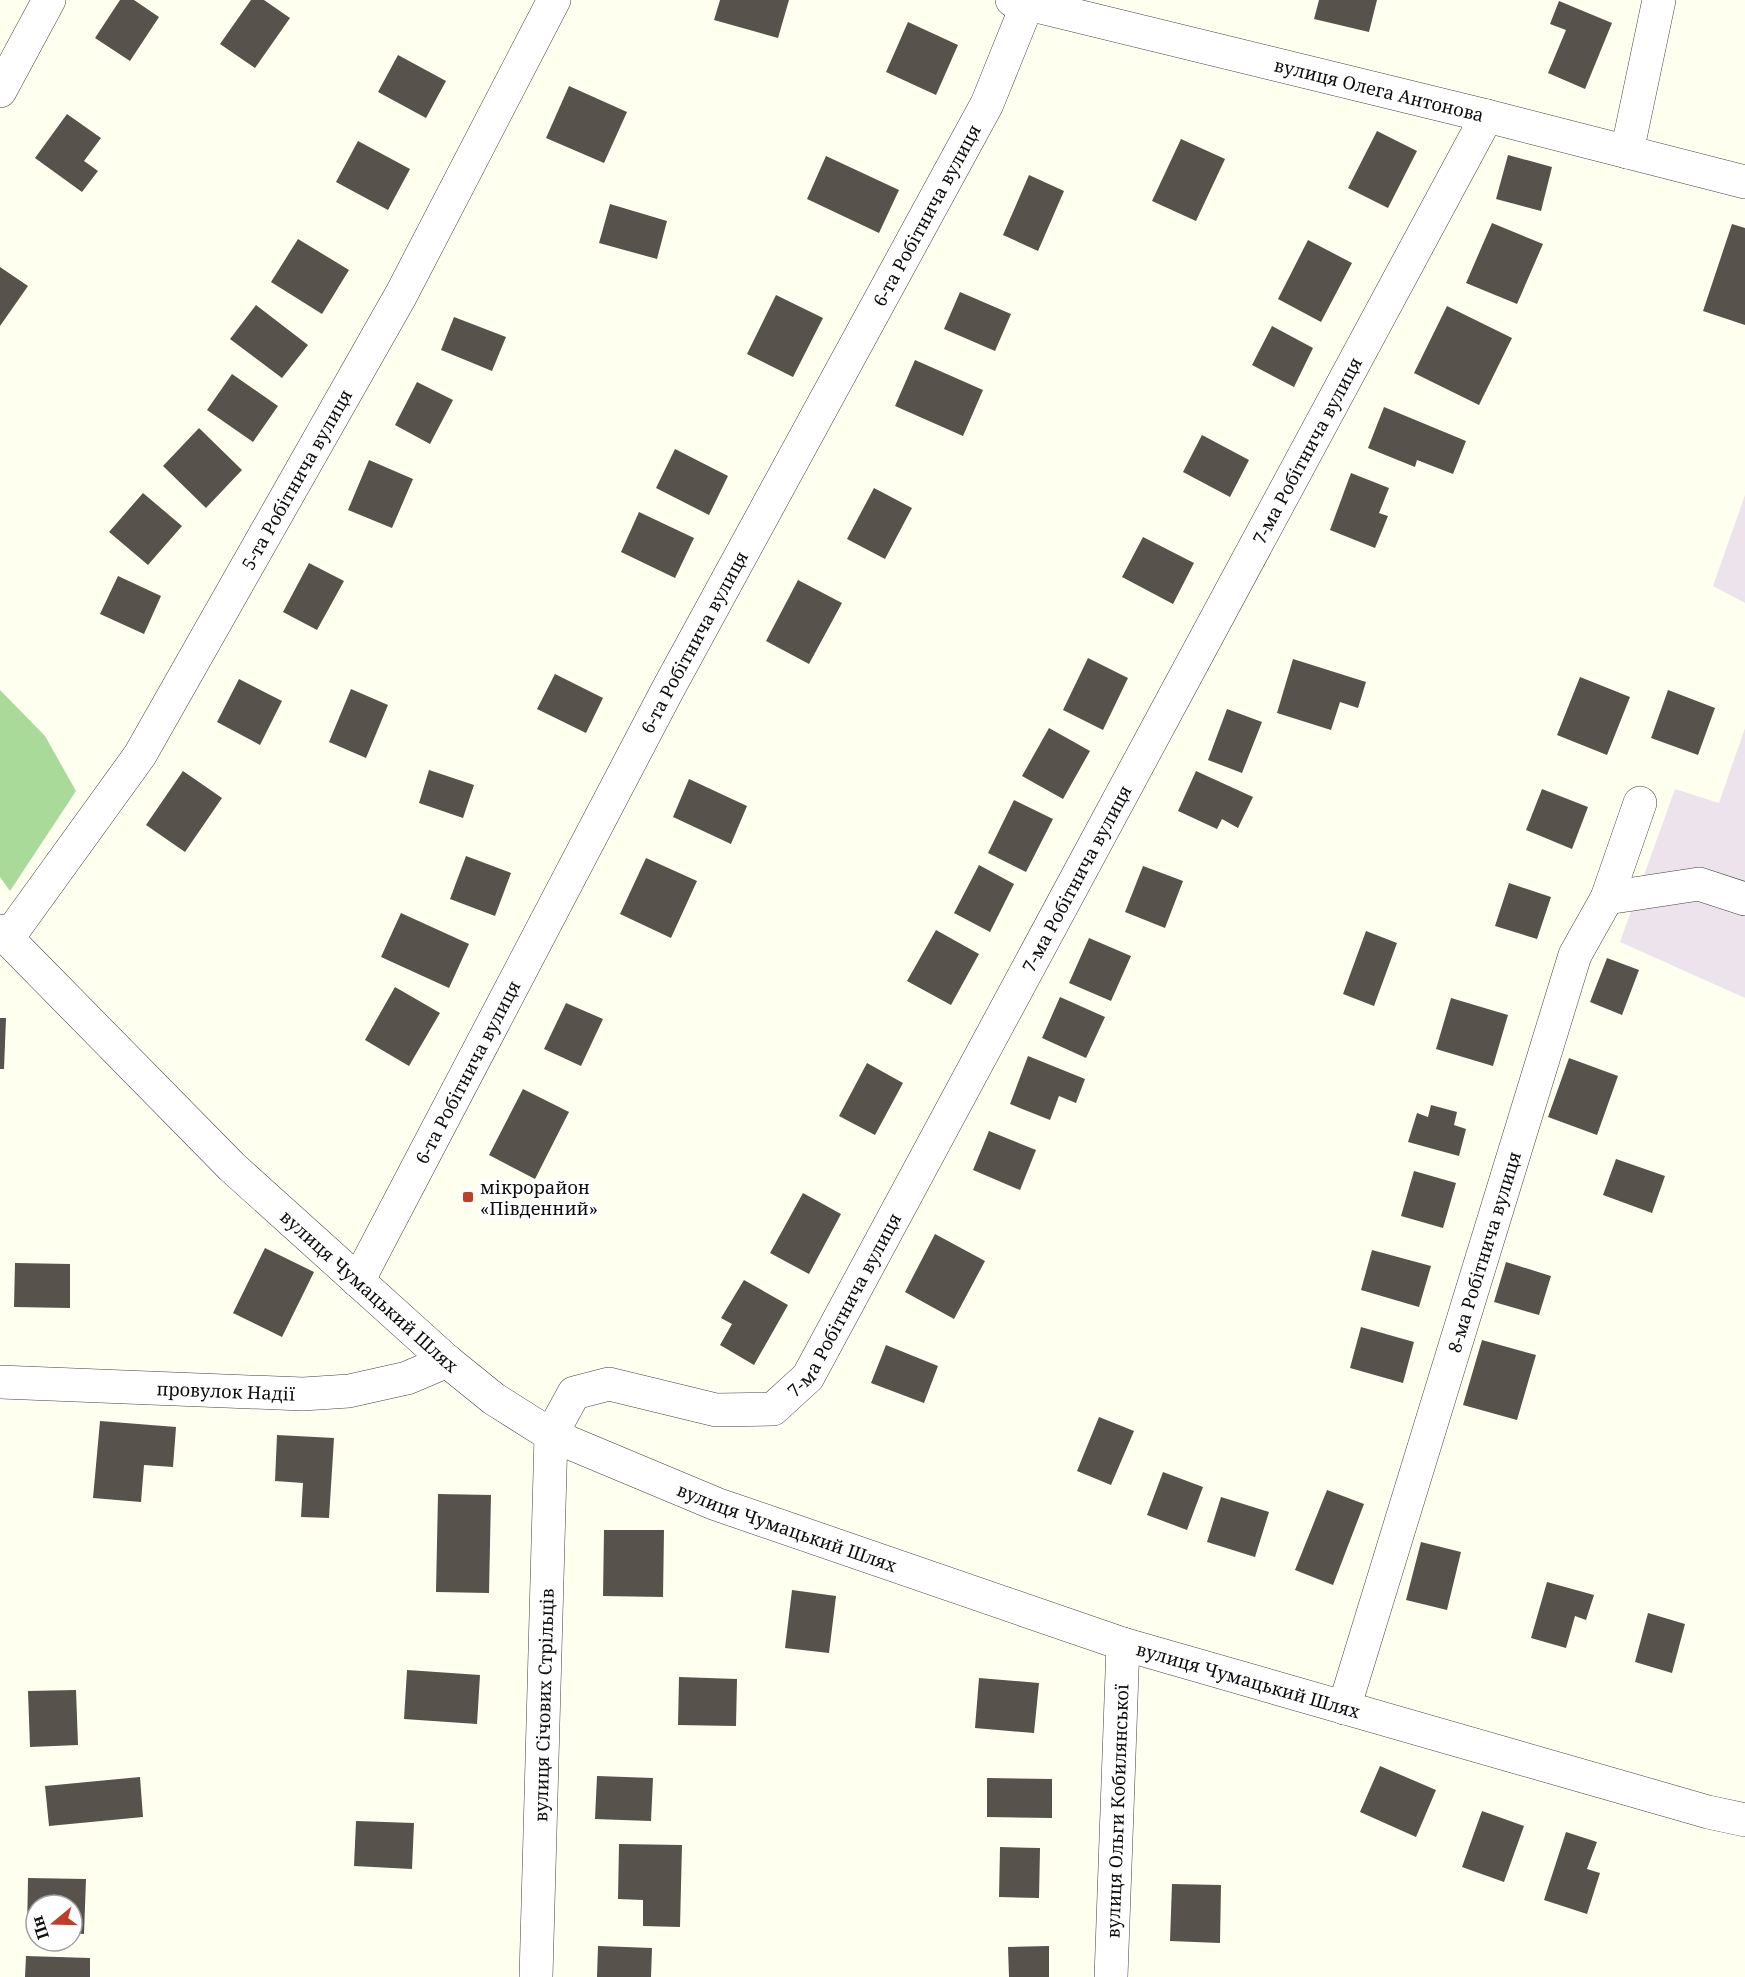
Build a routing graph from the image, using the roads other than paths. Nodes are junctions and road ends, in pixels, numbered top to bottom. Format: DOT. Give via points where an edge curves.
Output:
graph roads {
  1 [pos="49,0"];
  2 [pos="554,0"];
  3 [pos="1659,0"];
  4 [pos="1023,1"];
  5 [pos="0,91"];
  6 [pos="1487,116"];
  7 [pos="1627,152"];
  8 [pos="1745,182"];
  9 [pos="1640,803"];
  10 [pos="1606,898"];
  11 [pos="1745,899"];
  12 [pos="4,935"];
  13 [pos="358,1281"];
  14 [pos="447,1361"];
  15 [pos="0,1382"];
  16 [pos="551,1435"];
  17 [pos="1123,1644"];
  18 [pos="1344,1708"];
  19 [pos="1745,1820"];
  20 [pos="536,1977"];
  21 [pos="1111,1977"];
  1 -- 5 [label="street"];
  2 -- 12 [label="street, 5-та Робітнича вулиця" via="401,295 140,755"];
  3 -- 7 [label="street"];
  4 -- 6 [label="street, вулиця Олега Антонова"];
  4 -- 13 [label="street, 6-та Робітнича вулиця" via="987,104 667,691"];
  6 -- 7 [label="street, вулиця Олега Антонова"];
  6 -- 16 [label="street, 7-ма Робітнича вулиця" via="808,1377 773,1409 716,1410 609,1384 574,1393"];
  7 -- 8 [label="street, вулиця Олега Антонова"];
  9 -- 10 [label="street, 8-ма Робітнича вулиця"];
  10 -- 11 [label="street" via="1699,884"];
  10 -- 18 [label="street, 8-ма Робітнича вулиця" via="1575,955"];
  12 -- 13 [label="street, вулиця Чумацький Шлях" via="232,1167"];
  13 -- 14 [label="street, вулиця Чумацький Шлях"];
  14 -- 15 [label="street, провулок Надії" via="406,1378 349,1391 303,1394"];
  14 -- 16 [label="street, вулиця Чумацький Шлях"];
  16 -- 17 [label="street, вулиця Чумацький Шлях" via="716,1504"];
  16 -- 20 [label="street, вулиця Січових Стрільців"];
  17 -- 18 [label="street, вулиця Чумацький Шлях"];
  17 -- 21 [label="street, вулиця Ольги Кобилянської"];
  18 -- 19 [label="street, вулиця Чумацький Шлях"];
}
